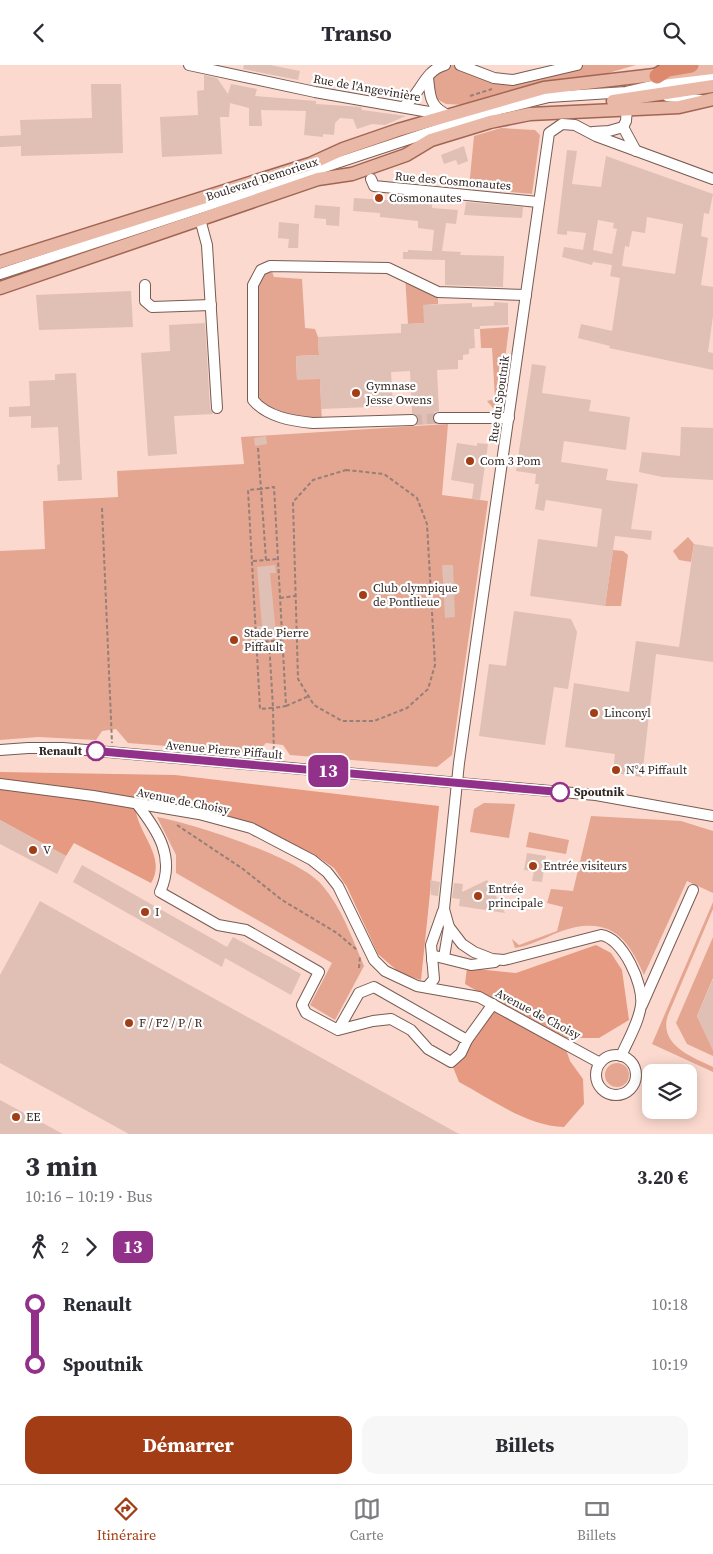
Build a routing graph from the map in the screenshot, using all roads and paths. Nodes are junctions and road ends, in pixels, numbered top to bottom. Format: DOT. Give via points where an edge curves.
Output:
graph roads {
  1 [pos="189,65"];
  2 [pos="445,65"];
  3 [pos="460,65"];
  4 [pos="577,65"];
  5 [pos="691,65"];
  6 [pos="713,68"];
  7 [pos="713,75"];
  8 [pos="428,78"];
  9 [pos="504,80"];
  10 [pos="656,85"];
  11 [pos="713,86"];
  12 [pos="463,99"];
  13 [pos="627,100"];
  14 [pos="712,100"];
  15 [pos="404,107"];
  16 [pos="438,110"];
  17 [pos="451,116"];
  18 [pos="622,127"];
  19 [pos="589,132"];
  20 [pos="636,151"];
  21 [pos="371,179"];
  22 [pos="713,179"];
  23 [pos="538,201"];
  24 [pos="200,219"];
  25 [pos="0,262"];
  26 [pos="0,274"];
  27 [pos="145,285"];
  28 [pos="0,288"];
  29 [pos="526,295"];
  30 [pos="211,305"];
  31 [pos="217,408"];
  32 [pos="439,418"];
  33 [pos="509,418"];
  34 [pos="412,420"];
  35 [pos="258,448"];
  36 [pos="261,489"];
  37 [pos="102,508"];
  38 [pos="278,559"];
  39 [pos="266,560"];
  40 [pos="252,561"];
  41 [pos="295,596"];
  42 [pos="280,598"];
  43 [pos="283,640"];
  44 [pos="269,641"];
  45 [pos="257,642"];
  46 [pos="308,696"];
  47 [pos="286,706"];
  48 [pos="272,708"];
  49 [pos="0,750"];
  50 [pos="112,753"];
  51 [pos="275,767"];
  52 [pos="458,783"];
  53 [pos="0,784"];
  54 [pos="137,805"];
  55 [pos="713,816"];
  56 [pos="177,825"];
  57 [pos="693,890"];
  58 [pos="444,909"];
  59 [pos="449,927"];
  60 [pos="444,957"];
  61 [pos="432,960"];
  62 [pos="504,960"];
  63 [pos="359,968"];
  64 [pos="428,987"];
  65 [pos="493,1004"];
  66 [pos="641,1006"];
  67 [pos="338,1030"];
  68 [pos="467,1040"];
  69 [pos="621,1056"];
  70 [pos="600,1063"];
  1 -- 15 [label="street, Rue de l'Angevinière"];
  2 -- 8 [label="street"];
  3 -- 9 [label="street"];
  4 -- 9 [label="street" via="524,80"];
  5 -- 10 [label="highway" via="668,69"];
  6 -- 10 [label="main road"];
  7 -- 10 [label="street"];
  8 -- 15 [label="street"];
  8 -- 16 [label="street" via="429,96"];
  9 -- 12 [label="path" via="504,85"];
  10 -- 11 [label="main road"];
  10 -- 13 [label="main road"];
  10 -- 14 [label="street"];
  10 -- 17 [label="main road, Boulevard Demorieux" via="583,84 532,90"];
  13 -- 14 [label="main road" via="663,107"];
  13 -- 18 [label="street" via="626,121"];
  13 -- 24 [label="main road, Boulevard Demorieux" via="490,122 431,140 406,155 352,173 318,179"];
  13 -- 26 [label="street" via="549,97 500,109"];
  15 -- 16 [label="street, Rue de l'Angevinière" via="429,112"];
  16 -- 17 [label="street, Rue de l'Angevinière"];
  17 -- 25 [label="main road, Boulevard Demorieux" via="398,130 310,164"];
  18 -- 19 [label="street"];
  18 -- 20 [label="street"];
  19 -- 20 [label="street"];
  19 -- 23 [label="street, Rue du Spoutnik" via="565,123 553,129 548,138"];
  20 -- 22 [label="street"];
  21 -- 23 [label="street, Rue des Cosmonautes" via="374,186"];
  23 -- 29 [label="street, Rue du Spoutnik"];
  24 -- 28 [label="main road, Boulevard Demorieux"];
  24 -- 30 [label="street" via="207,245"];
  27 -- 30 [label="street" via="145,301 152,307"];
  29 -- 33 [label="street, Rue du Spoutnik"];
  29 -- 34 [label="street" via="438,292 388,268 270,266 261,270 253,285 253,400 260,407 297,421 313,423"];
  30 -- 31 [label="street"];
  32 -- 33 [label="street"];
  33 -- 52 [label="street, Rue du Spoutnik"];
  35 -- 36 [label="path"];
  36 -- 38 [label="path" via="274,487"];
  36 -- 39 [label="path"];
  36 -- 40 [label="path" via="248,490"];
  37 -- 50 [label="path"];
  38 -- 39 [label="path"];
  38 -- 42 [label="path"];
  39 -- 40 [label="path"];
  40 -- 45 [label="path"];
  41 -- 42 [label="path"];
  41 -- 46 [label="path" via="298,679"];
  41 -- 46 [label="path" via="293,502 312,480 346,470 384,474 416,498 428,524 435,665 428,689 406,709 374,721 342,721 314,705"];
  42 -- 43 [label="path"];
  43 -- 44 [label="path"];
  43 -- 47 [label="path"];
  44 -- 45 [label="path"];
  44 -- 48 [label="path"];
  45 -- 48 [label="path" via="260,709"];
  46 -- 47 [label="path"];
  47 -- 48 [label="path"];
  48 -- 51 [label="path"];
  49 -- 50 [label="street, Avenue Pierre Piffault" via="63,748"];
  50 -- 51 [label="street, Avenue Pierre Piffault"];
  51 -- 52 [label="street, Avenue Pierre Piffault"];
  52 -- 55 [label="street, Avenue Pierre Piffault" via="596,795"];
  52 -- 58 [label="street, Rue du Spoutnik"];
  53 -- 54 [label="street, Avenue de Choisy"];
  54 -- 64 [label="street, Avenue de Choisy" via="251,828 312,860 338,886 378,965 395,977"];
  54 -- 67 [label="street" via="155,827 166,858 167,867 160,892 218,925 246,930 319,972 302,1005 306,1013"];
  56 -- 63 [label="path" via="243,869 282,901 337,933 360,951"];
  57 -- 66 [label="street"];
  58 -- 59 [label="street"];
  58 -- 61 [label="street" via="434,935"];
  59 -- 60 [label="street"];
  59 -- 62 [label="street" via="462,944 474,952"];
  60 -- 61 [label="street" via="435,956"];
  60 -- 62 [label="street" via="471,965"];
  61 -- 64 [label="street" via="434,979"];
  62 -- 66 [label="street" via="604,935 617,943 627,958 638,985"];
  64 -- 65 [label="street, Avenue de Choisy" via="480,997"];
  65 -- 68 [label="street"];
  65 -- 70 [label="street, Avenue de Choisy"];
  66 -- 69 [label="street"];
  67 -- 68 [label="street" via="391,1019 411,1030 428,1049 451,1062 461,1053"];
  67 -- 68 [label="street" via="360,993 374,987"];
  69 -- 70 [label="street" via="610,1056"];
  69 -- 70 [label="street" via="632,1063 637,1075 632,1087 622,1095 609,1094 599,1086 596,1074"];
}
